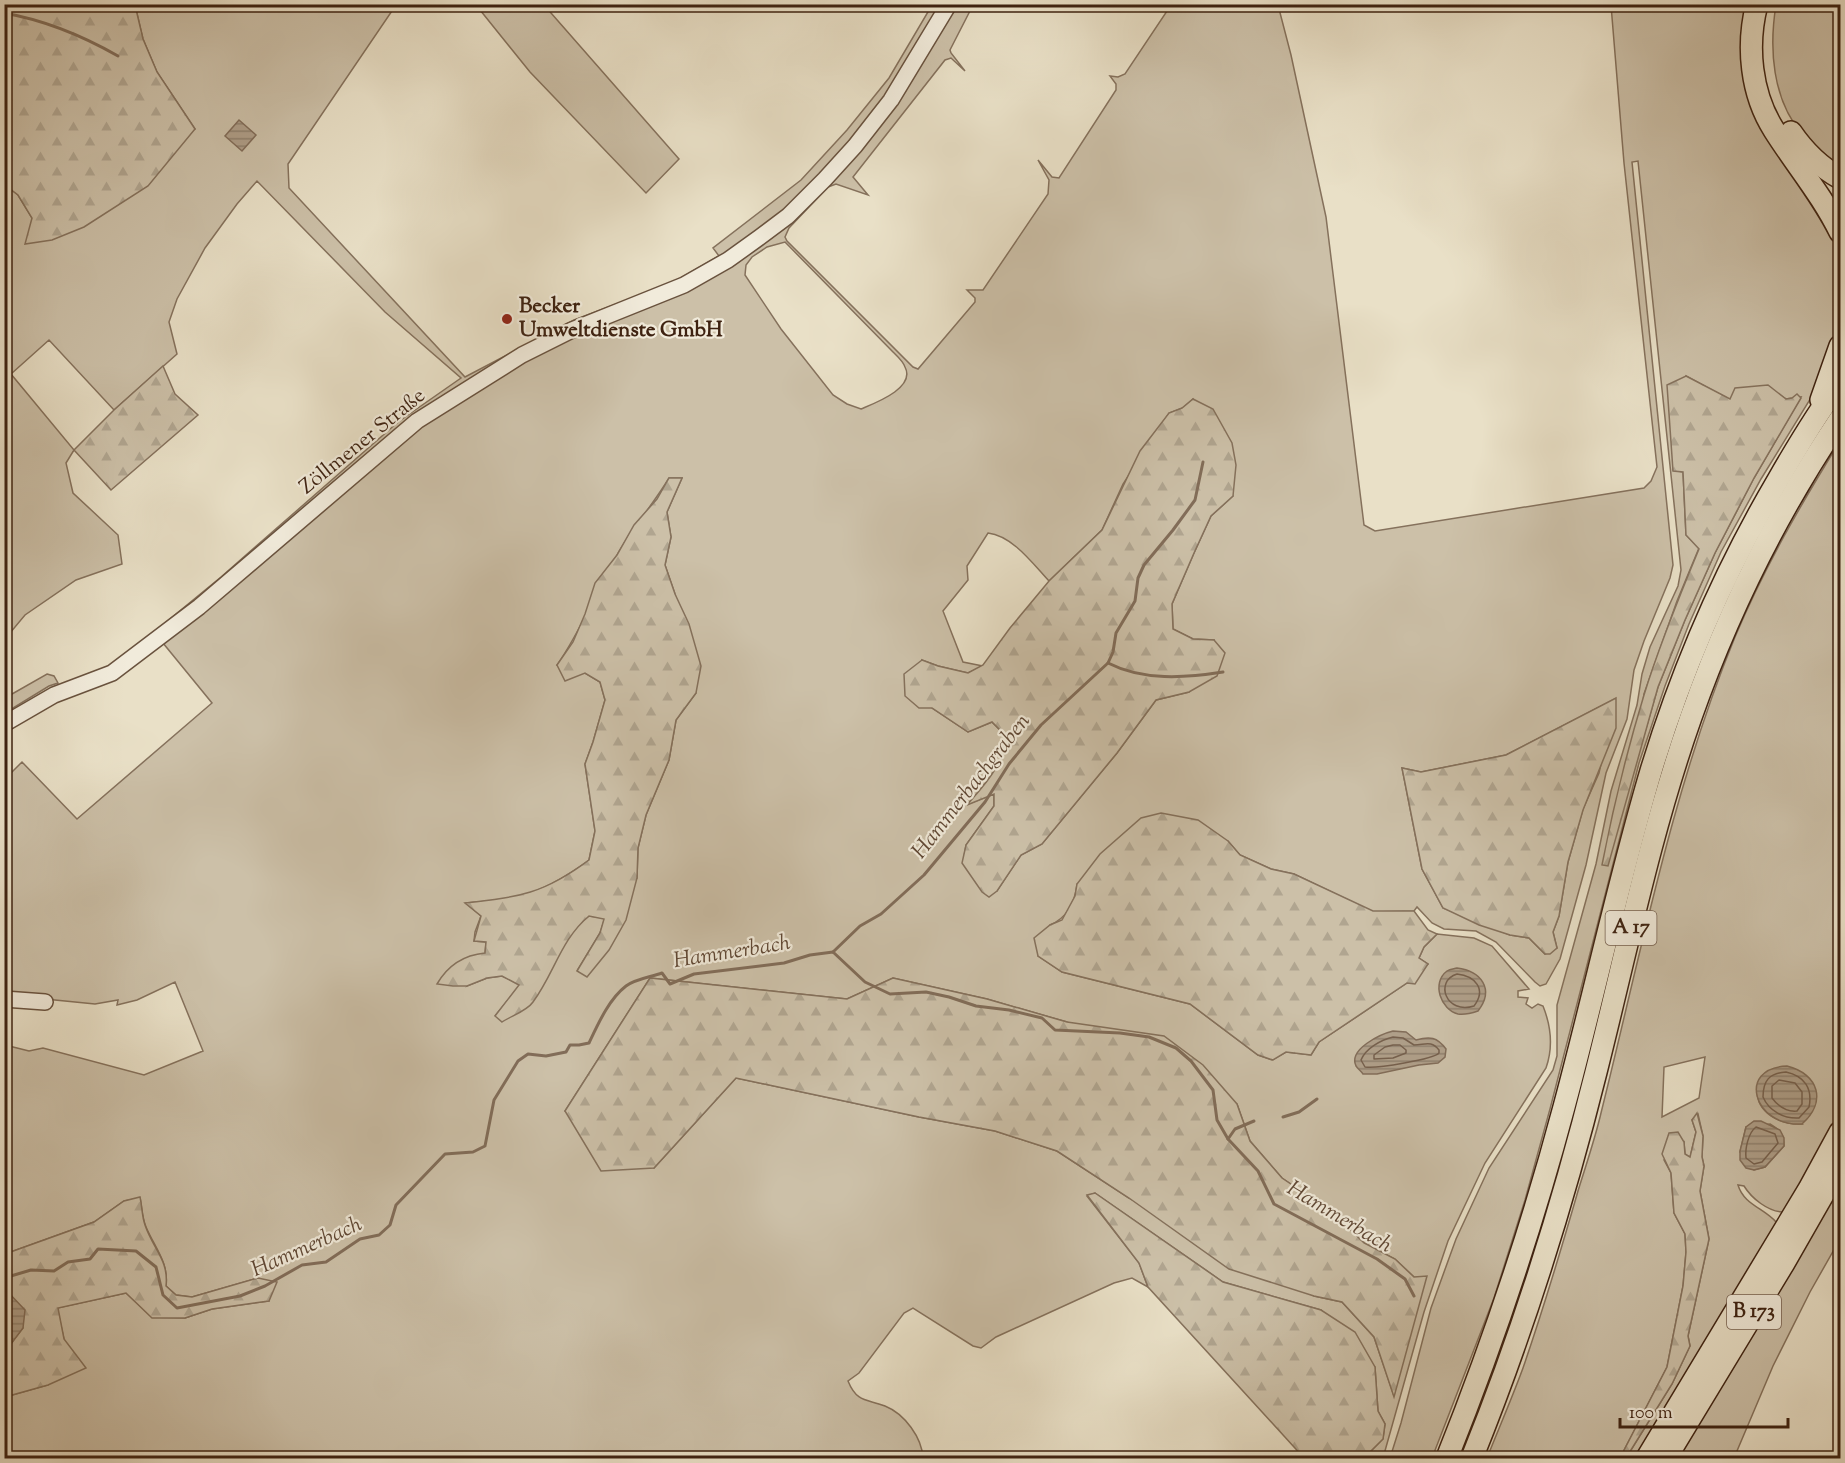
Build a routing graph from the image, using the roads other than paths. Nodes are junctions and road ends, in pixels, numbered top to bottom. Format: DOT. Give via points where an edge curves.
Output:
graph roads {
  1 [pos="949,4"];
  2 [pos="1756,4"];
  3 [pos="1770,4"];
  4 [pos="1840,178"];
  5 [pos="1840,232"];
  6 [pos="1840,346"];
  7 [pos="1840,383"];
  8 [pos="1840,419"];
  9 [pos="1814,420"];
  10 [pos="4,724"];
  11 [pos="4,999"];
  12 [pos="45,1002"];
  13 [pos="1840,1132"];
  14 [pos="1840,1165"];
  15 [pos="1447,1458"];
  16 [pos="1472,1458"];
  17 [pos="1647,1458"];
  18 [pos="1666,1458"];
  1 -- 10 [label="street, Zöllmener Straße" via="891,100 855,146 788,216 728,260 684,285 572,330 522,355 417,421 199,607 112,673 54,695"];
  2 -- 5 [label="highway" via="1751,51 1763,110"];
  3 -- 4 [label="highway" via="1765,46 1773,100 1795,139"];
  6 -- 9 [label="highway"];
  7 -- 9 [label="highway, A 17"];
  8 -- 16 [label="highway, A 17" via="1758,560 1690,718 1649,859 1564,1192 1527,1311"];
  9 -- 15 [label="highway, A 17" via="1738,552 1678,688 1641,807 1537,1206 1505,1305"];
  11 -- 12 [label="street"];
  13 -- 17 [label="highway, B 173"];
  14 -- 18 [label="highway, B 173"];
}
